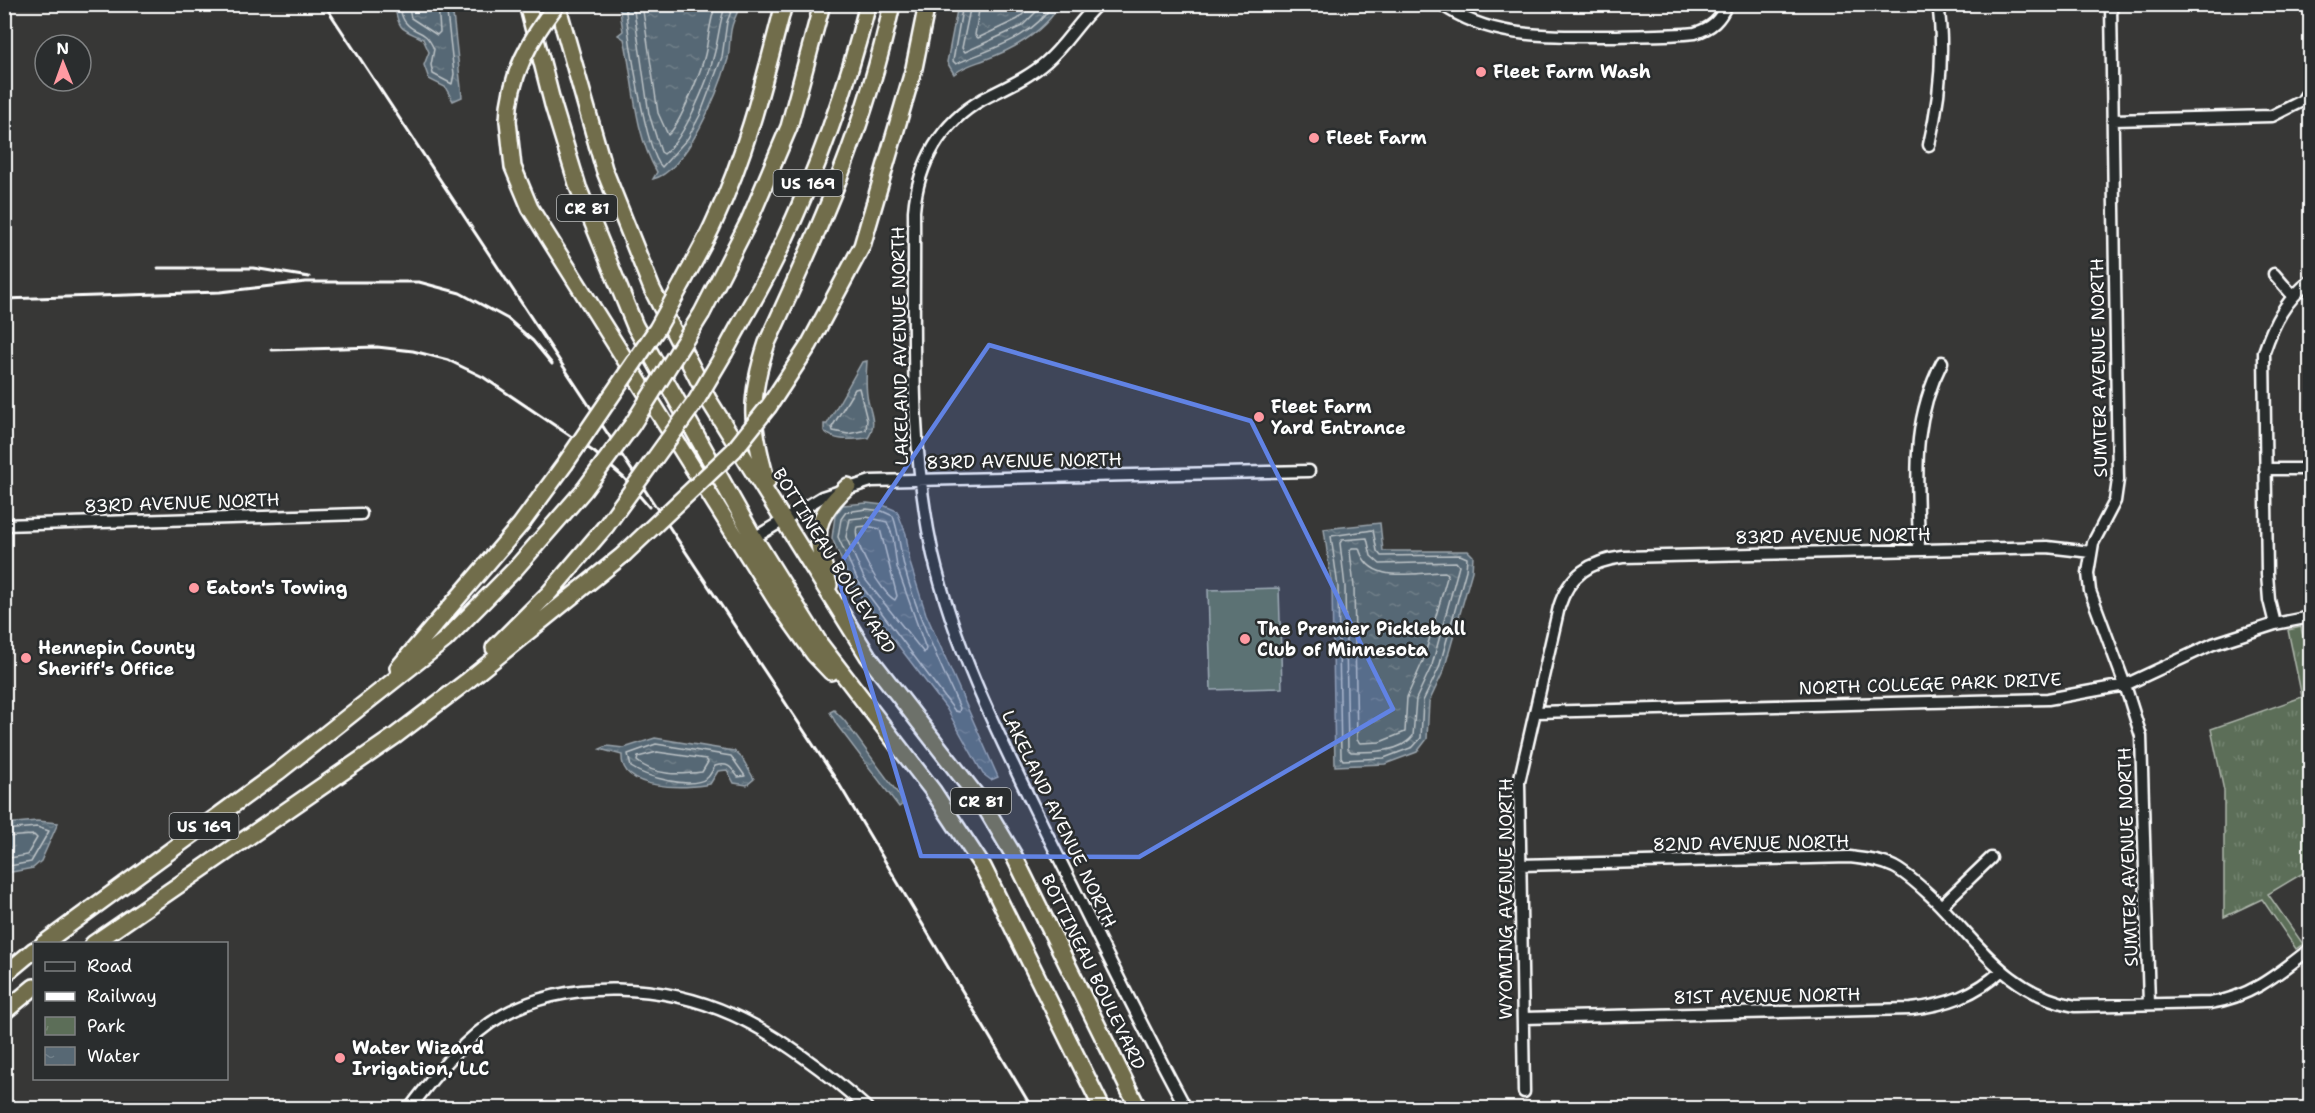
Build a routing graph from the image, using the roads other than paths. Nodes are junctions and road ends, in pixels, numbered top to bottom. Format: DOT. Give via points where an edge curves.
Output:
graph roads {
  1 [pos="527,4"];
  2 [pos="557,4"];
  3 [pos="784,4"];
  4 [pos="822,4"];
  5 [pos="868,4"];
  6 [pos="892,4"];
  7 [pos="927,4"];
  8 [pos="1098,4"];
  9 [pos="1441,4"];
  10 [pos="1728,4"];
  11 [pos="1938,4"];
  12 [pos="2111,4"];
  13 [pos="2310,89"];
  14 [pos="2113,120"];
  15 [pos="1929,145"];
  16 [pos="2274,274"];
  17 [pos="2310,281"];
  18 [pos="2293,296"];
  19 [pos="1942,362"];
  20 [pos="2265,469"];
  21 [pos="2310,469"];
  22 [pos="1309,471"];
  23 [pos="921,480"];
  24 [pos="848,486"];
  25 [pos="771,496"];
  26 [pos="361,514"];
  27 [pos="782,520"];
  28 [pos="4,525"];
  29 [pos="754,538"];
  30 [pos="1919,550"];
  31 [pos="2091,552"];
  32 [pos="1580,572"];
  33 [pos="833,599"];
  34 [pos="2310,617"];
  35 [pos="2275,624"];
  36 [pos="2125,685"];
  37 [pos="364,706"];
  38 [pos="1536,712"];
  39 [pos="874,717"];
  40 [pos="395,735"];
  41 [pos="1991,858"];
  42 [pos="1520,865"];
  43 [pos="1941,906"];
  44 [pos="46,942"];
  45 [pos="96,942"];
  46 [pos="2310,949"];
  47 [pos="33,951"];
  48 [pos="2002,970"];
  49 [pos="4,975"];
  50 [pos="33,988"];
  51 [pos="2149,1004"];
  52 [pos="4,1012"];
  53 [pos="1523,1018"];
  54 [pos="1524,1092"];
  55 [pos="410,1108"];
  56 [pos="867,1108"];
  57 [pos="1102,1108"];
  58 [pos="1138,1108"];
  59 [pos="1186,1108"];
  1 -- 29 [label="highway, CR 81" via="575,177 612,272 635,326"];
  2 -- 25 [label="highway, BOTTINEAU BOULEVARD / CR 81" via="604,169 633,245 708,399"];
  2 -- 39 [label="highway, bridge" via="523,55 511,98 508,121 513,167 530,208 777,602 814,654"];
  3 -- 37 [label="highway, bridge" via="753,122 735,173 683,282 644,349 521,524"];
  4 -- 37 [label="highway, US 169, bridge" via="789,127 748,221 702,313 632,425 546,536 483,603 445,640"];
  5 -- 40 [label="highway, US 169, bridge" via="826,142 781,248 696,401 606,526 549,593"];
  6 -- 25 [label="highway" via="875,76 839,183 758,369 752,417"];
  7 -- 40 [label="highway, bridge" via="914,68 862,246 809,345 769,406 734,450 623,555"];
  8 -- 23 [label="street, LAKELAND AVENUE NORTH" via="1045,63 962,112 934,145 924,166 916,188 914,211 916,421"];
  9 -- 10 [label="street" via="1491,29 1545,35 1683,34 1708,29 1721,18"];
  11 -- 15 [label="street" via="1942,41 1940,87"];
  12 -- 14 [label="street, SUMTER AVENUE NORTH"];
  13 -- 14 [label="street" via="2302,101 2272,116"];
  14 -- 31 [label="street, SUMTER AVENUE NORTH" via="2118,480 2115,501"];
  16 -- 18 [label="street"];
  17 -- 18 [label="street"];
  18 -- 20 [label="street" via="2277,318 2264,352"];
  19 -- 30 [label="street" via="1930,386 1917,437"];
  20 -- 21 [label="street"];
  20 -- 35 [label="street" via="2266,574"];
  22 -- 23 [label="street, 83RD AVENUE NORTH"];
  23 -- 24 [label="street, 83RD AVENUE NORTH"];
  23 -- 59 [label="street, LAKELAND AVENUE NORTH" via="942,590 970,670"];
  24 -- 27 [label="street, 83RD AVENUE NORTH" via="822,496"];
  24 -- 33 [label="highway" via="830,503 818,525"];
  25 -- 27 [label="highway, BOTTINEAU BOULEVARD / CR 81"];
  26 -- 28 [label="street, 83RD AVENUE NORTH"];
  27 -- 29 [label="street, 83RD AVENUE NORTH"];
  27 -- 33 [label="highway, BOTTINEAU BOULEVARD / CR 81"];
  29 -- 39 [label="highway, CR 81" via="820,644"];
  30 -- 31 [label="street, 83RD AVENUE NORTH" via="2047,547"];
  30 -- 32 [label="street, 83RD AVENUE NORTH" via="1623,557 1600,561"];
  31 -- 36 [label="street, SUMTER AVENUE NORTH" via="2090,591"];
  32 -- 38 [label="street, WYOMING AVENUE NORTH" via="1563,595"];
  33 -- 58 [label="highway, BOTTINEAU BOULEVARD / CR 81" via="868,656 991,816"];
  34 -- 35 [label="street, NORTH COLLEGE PARK DRIVE"];
  35 -- 36 [label="street, NORTH COLLEGE PARK DRIVE" via="2213,644"];
  36 -- 38 [label="street, NORTH COLLEGE PARK DRIVE" via="2048,699"];
  36 -- 51 [label="street, SUMTER AVENUE NORTH" via="2141,736 2143,760"];
  37 -- 44 [label="highway, US 169"];
  38 -- 42 [label="street, WYOMING AVENUE NORTH" via="1519,783"];
  39 -- 57 [label="highway, CR 81" via="933,791 983,867"];
  40 -- 45 [label="highway, US 169"];
  41 -- 43 [label="street"];
  42 -- 43 [label="street, 82ND AVENUE NORTH" via="1870,859 1894,867"];
  42 -- 53 [label="street, WYOMING AVENUE NORTH"];
  43 -- 48 [label="street, 82ND AVENUE NORTH"];
  46 -- 51 [label="street, 82ND AVENUE NORTH" via="2246,994 2210,1003"];
  47 -- 49 [label="highway"];
  48 -- 51 [label="street, 82ND AVENUE NORTH" via="2020,986 2056,1002 2075,1006"];
  48 -- 53 [label="street, 81ST AVENUE NORTH" via="1960,998 1932,1007"];
  50 -- 52 [label="highway"];
  53 -- 54 [label="street, WYOMING AVENUE NORTH"];
  55 -- 56 [label="street" via="469,1042 502,1016 548,996 603,989 669,997 732,1014 787,1048"];
}
